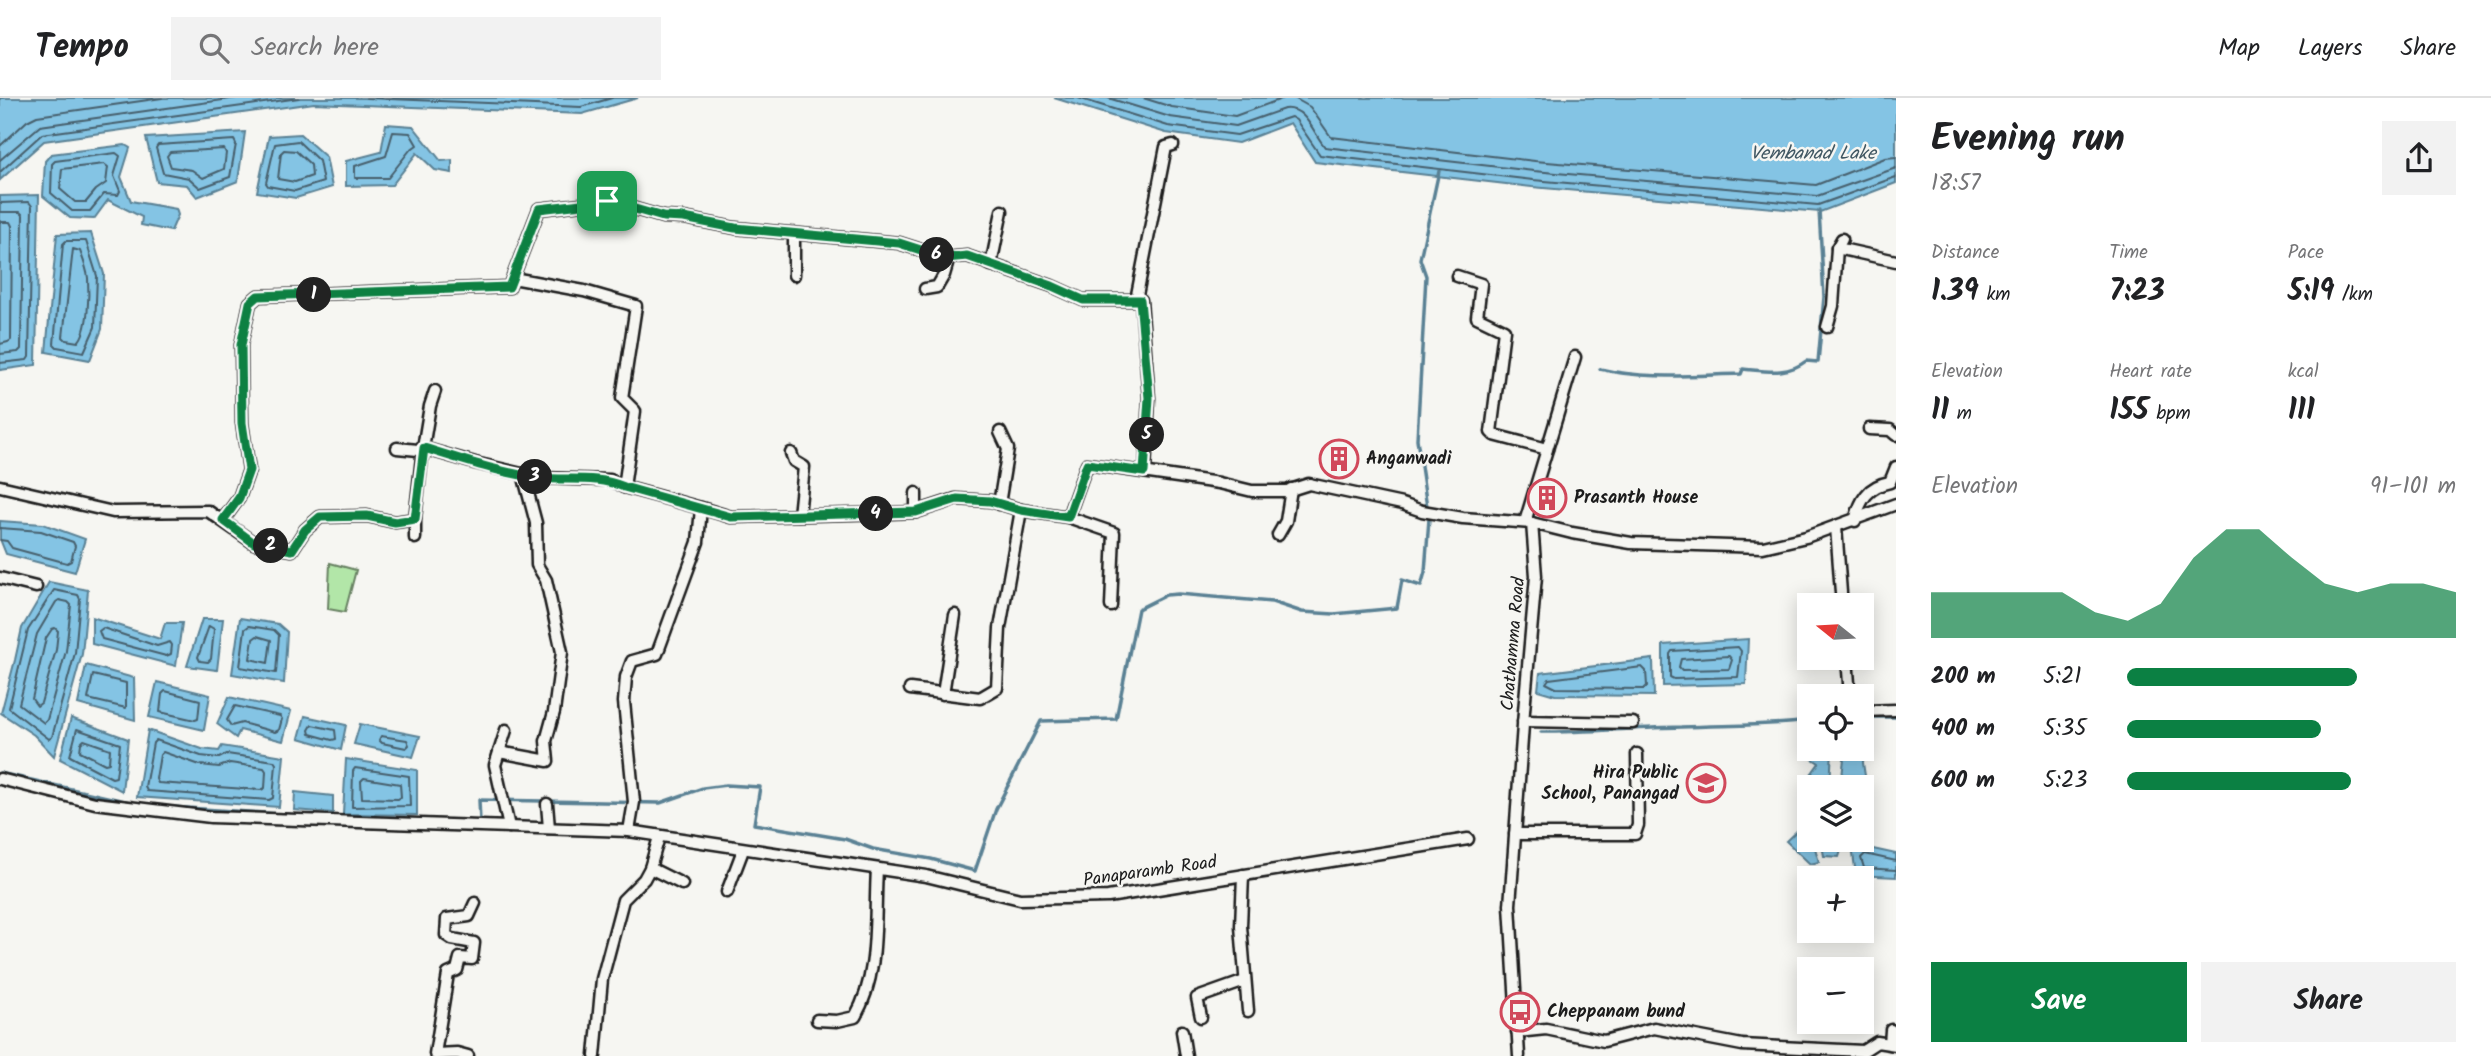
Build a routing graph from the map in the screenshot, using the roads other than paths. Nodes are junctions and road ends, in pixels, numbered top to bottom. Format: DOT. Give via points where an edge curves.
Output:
graph roads {
  1 [pos="1173,145"];
  2 [pos="1002,211"];
  3 [pos="794,235"];
  4 [pos="949,258"];
  5 [pos="1896,261"];
  6 [pos="991,265"];
  7 [pos="794,275"];
  8 [pos="1457,276"];
  9 [pos="513,278"];
  10 [pos="925,289"];
  11 [pos="1136,300"];
  12 [pos="1827,327"];
  13 [pos="1576,357"];
  14 [pos="435,391"];
  15 [pos="1869,429"];
  16 [pos="1000,432"];
  17 [pos="1896,435"];
  18 [pos="397,448"];
  19 [pos="424,448"];
  20 [pos="1547,449"];
  21 [pos="791,453"];
  22 [pos="1896,467"];
  23 [pos="1144,472"];
  24 [pos="523,474"];
  25 [pos="0,486"];
  26 [pos="624,487"];
  27 [pos="1291,489"];
  28 [pos="915,493"];
  29 [pos="999,504"];
  30 [pos="1896,505"];
  31 [pos="701,508"];
  32 [pos="1021,510"];
  33 [pos="916,512"];
  34 [pos="799,515"];
  35 [pos="1068,517"];
  36 [pos="415,519"];
  37 [pos="223,520"];
  38 [pos="1855,521"];
  39 [pos="1528,523"];
  40 [pos="1836,527"];
  41 [pos="1278,535"];
  42 [pos="415,538"];
  43 [pos="0,578"];
  44 [pos="36,587"];
  45 [pos="1841,593"];
  46 [pos="1111,606"];
  47 [pos="955,615"];
  48 [pos="910,689"];
  49 [pos="943,694"];
  50 [pos="1896,710"];
  51 [pos="1874,711"];
  52 [pos="1523,721"];
  53 [pos="1633,723"];
  54 [pos="506,730"];
  55 [pos="499,752"];
  56 [pos="1637,754"];
  57 [pos="0,779"];
  58 [pos="547,804"];
  59 [pos="509,827"];
  60 [pos="549,828"];
  61 [pos="629,831"];
  62 [pos="1515,834"];
  63 [pos="660,837"];
  64 [pos="1468,839"];
  65 [pos="743,849"];
  66 [pos="650,868"];
  67 [pos="877,869"];
  68 [pos="1243,875"];
  69 [pos="682,884"];
  70 [pos="727,892"];
  71 [pos="475,903"];
  72 [pos="1245,981"];
  73 [pos="1248,1011"];
  74 [pos="1200,1017"];
  75 [pos="817,1020"];
  76 [pos="1891,1030"];
  77 [pos="1182,1031"];
  78 [pos="1517,1032"];
  79 [pos="1893,1044"];
  80 [pos="468,1056"];
  81 [pos="595,1056"];
  82 [pos="1186,1056"];
  83 [pos="1519,1056"];
  1 -- 11 [label="street" via="1166,147"];
  2 -- 6 [label="street"];
  3 -- 4 [label="street" via="899,243"];
  3 -- 7 [label="street"];
  3 -- 9 [label="street" via="663,217 607,201 539,209"];
  4 -- 6 [label="street" via="967,256"];
  4 -- 10 [label="street" via="937,286"];
  5 -- 12 [label="street" via="1839,243"];
  6 -- 11 [label="street" via="1083,300"];
  8 -- 20 [label="street" via="1481,284 1477,317 1504,330 1492,432"];
  9 -- 26 [label="street" via="636,306 622,398 635,411"];
  9 -- 37 [label="street" via="509,287 258,296 250,303 241,345 242,423 249,470 239,498"];
  11 -- 23 [label="street" via="1140,300 1149,398"];
  13 -- 20 [label="street"];
  14 -- 19 [label="street"];
  15 -- 17 [label="street" via="1890,430"];
  16 -- 29 [label="street" via="1008,449"];
  18 -- 19 [label="street"];
  19 -- 24 [label="street"];
  19 -- 36 [label="street"];
  20 -- 39 [label="street"];
  21 -- 34 [label="street" via="804,467"];
  22 -- 38 [label="street" via="1891,482 1879,484 1860,501"];
  23 -- 27 [label="street" via="1252,491"];
  23 -- 35 [label="street" via="1087,464"];
  24 -- 26 [label="street" via="610,480"];
  24 -- 55 [label="street" via="536,523 537,565 545,580 562,652 546,741 548,761"];
  25 -- 37 [label="street" via="113,512 208,511"];
  26 -- 31 [label="street"];
  27 -- 39 [label="street" via="1309,484 1422,511"];
  27 -- 41 [label="street" via="1286,521"];
  28 -- 33 [label="street"];
  29 -- 32 [label="street"];
  29 -- 33 [label="street" via="957,499"];
  30 -- 38 [label="street"];
  31 -- 34 [label="street" via="731,517"];
  31 -- 61 [label="street" via="698,542 657,654 632,661 626,677 624,702 634,802"];
  32 -- 35 [label="street"];
  32 -- 49 [label="street" via="1000,628 997,688 980,698"];
  33 -- 34 [label="street"];
  35 -- 46 [label="street" via="1114,533"];
  36 -- 37 [label="street" via="320,517 292,550 254,543"];
  36 -- 42 [label="street"];
  38 -- 40 [label="street"];
  39 -- 40 [label="street" via="1631,542 1734,547 1763,547"];
  39 -- 52 [label="street, Chathamma Road" via="1536,576"];
  40 -- 45 [label="street"];
  43 -- 44 [label="street"];
  47 -- 49 [label="street"];
  48 -- 49 [label="street"];
  50 -- 51 [label="street"];
  52 -- 53 [label="street"];
  52 -- 62 [label="street, Chathamma Road"];
  54 -- 55 [label="street"];
  55 -- 59 [label="street" via="495,765"];
  56 -- 62 [label="street" via="1635,834"];
  57 -- 59 [label="street, Panaparamb Road" via="95,803 211,817"];
  58 -- 60 [label="street"];
  59 -- 60 [label="street, Panaparamb Road"];
  60 -- 61 [label="street, Panaparamb Road"];
  61 -- 63 [label="street, Panaparamb Road"];
  62 -- 78 [label="street, Chathamma Road" via="1510,905"];
  63 -- 65 [label="street, Panaparamb Road"];
  63 -- 66 [label="street"];
  64 -- 68 [label="street, Panaparamb Road"];
  65 -- 67 [label="street, Panaparamb Road"];
  65 -- 70 [label="street"];
  66 -- 69 [label="street"];
  66 -- 81 [label="street" via="623,900 602,979"];
  67 -- 68 [label="street, Panaparamb Road" via="1020,899 1108,897"];
  67 -- 75 [label="street" via="871,977 864,1001 855,1017"];
  68 -- 72 [label="street"];
  71 -- 80 [label="street" via="469,916 447,919 446,935 474,943 472,960 460,958 457,970 448,974 435,1054"];
  72 -- 73 [label="street"];
  72 -- 74 [label="street" via="1197,998"];
  76 -- 79 [label="street"];
  77 -- 82 [label="street"];
  78 -- 79 [label="street" via="1546,1030 1604,1041 1654,1028 1742,1045 1863,1051 1877,1042"];
  78 -- 83 [label="street, Chathamma Road"];
}
